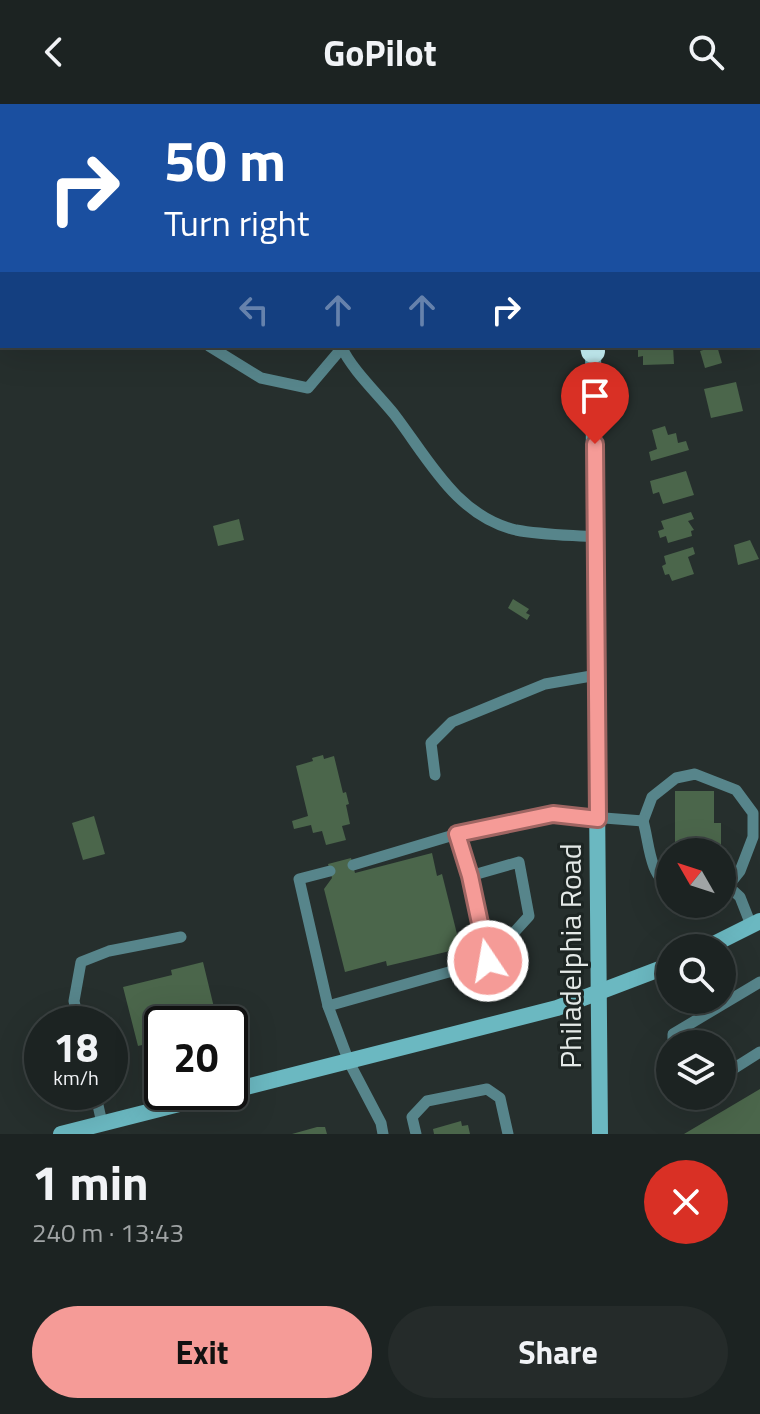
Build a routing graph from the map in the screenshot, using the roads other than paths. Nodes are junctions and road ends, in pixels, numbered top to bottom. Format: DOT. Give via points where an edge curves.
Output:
graph roads {
  1 [pos="212,348"];
  2 [pos="340,348"];
  3 [pos="342,348"];
  4 [pos="593,348"];
  5 [pos="596,537"];
  6 [pos="597,675"];
  7 [pos="435,775"];
  8 [pos="598,819"];
  9 [pos="643,821"];
  10 [pos="457,834"];
  11 [pos="353,865"];
  12 [pos="330,871"];
  13 [pos="656,872"];
  14 [pos="736,875"];
  15 [pos="470,876"];
  16 [pos="736,894"];
  17 [pos="756,923"];
  18 [pos="734,934"];
  19 [pos="181,937"];
  20 [pos="488,961"];
  21 [pos="656,971"];
  22 [pos="760,982"];
  23 [pos="598,994"];
  24 [pos="75,1006"];
  25 [pos="328,1006"];
  26 [pos="680,1030"];
  27 [pos="760,1052"];
  28 [pos="349,1062"];
  29 [pos="736,1067"];
  30 [pos="99,1110"];
  31 [pos="102,1123"];
  32 [pos="61,1134"];
  33 [pos="383,1134"];
  34 [pos="416,1134"];
  35 [pos="508,1134"];
  36 [pos="600,1134"];
  1 -- 2 [label="lane" via="261,378 308,388"];
  3 -- 5 [label="lane" via="462,501 489,521 517,530"];
  4 -- 5 [label="main road, Philadelphia Road"];
  5 -- 6 [label="main road, Philadelphia Road"];
  6 -- 7 [label="lane" via="545,684 452,722 431,743"];
  6 -- 8 [label="main road, Philadelphia Road"];
  8 -- 9 [label="lane"];
  8 -- 10 [label="lane" via="553,814"];
  8 -- 23 [label="main road, Philadelphia Road"];
  9 -- 13 [label="lane"];
  9 -- 14 [label="lane" via="652,797 676,778 695,774 736,790 753,813 753,837"];
  10 -- 11 [label="lane"];
  10 -- 15 [label="lane"];
  12 -- 25 [label="lane" via="299,879"];
  15 -- 20 [label="lane"];
  15 -- 20 [label="lane" via="519,862 529,916"];
  16 -- 17 [label="lane"];
  17 -- 18 [label="main road"];
  19 -- 24 [label="lane" via="81,962"];
  20 -- 25 [label="lane"];
  21 -- 23 [label="main road"];
  22 -- 26 [label="lane"];
  23 -- 28 [label="main road"];
  23 -- 36 [label="main road, Philadelphia Road"];
  25 -- 28 [label="lane"];
  27 -- 29 [label="lane"];
  28 -- 31 [label="main road"];
  28 -- 33 [label="lane"];
  30 -- 31 [label="lane"];
  31 -- 32 [label="main road"];
  34 -- 35 [label="lane" via="412,1117 427,1101 487,1089 500,1098"];
}
